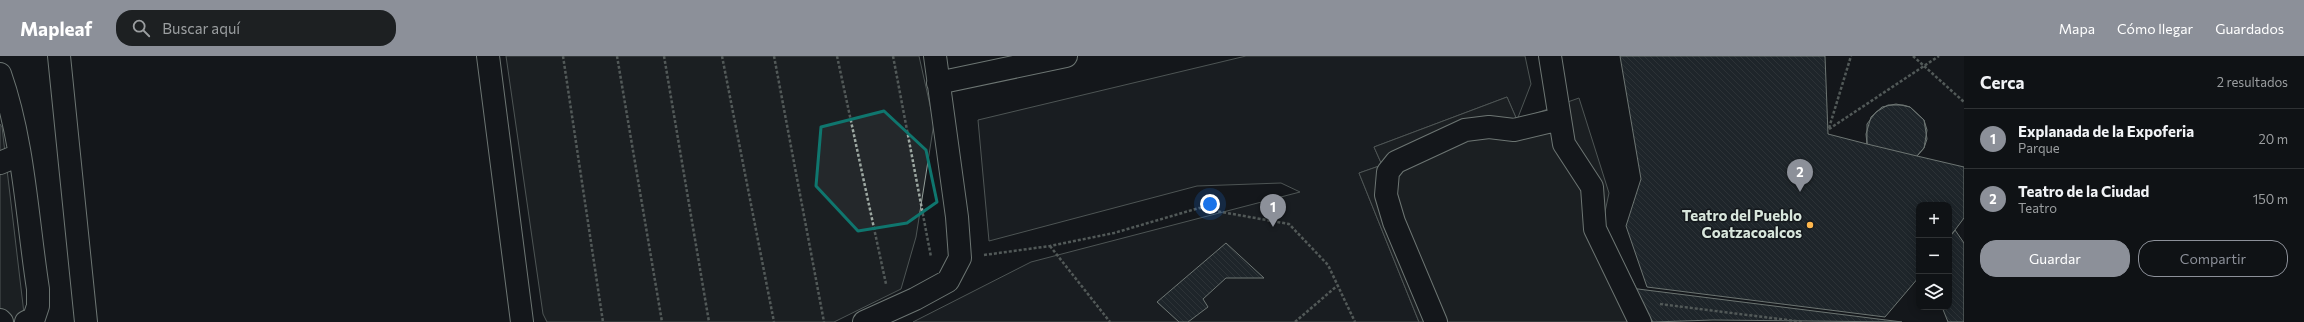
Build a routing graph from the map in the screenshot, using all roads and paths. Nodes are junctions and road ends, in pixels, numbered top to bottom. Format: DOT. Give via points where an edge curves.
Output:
graph roads {
  1 [pos="59,56"];
  2 [pos="488,56"];
  3 [pos="563,56"];
  4 [pos="617,56"];
  5 [pos="664,56"];
  6 [pos="722,56"];
  7 [pos="774,56"];
  8 [pos="838,56"];
  9 [pos="893,56"];
  10 [pos="935,56"];
  11 [pos="1066,56"];
  12 [pos="1550,56"];
  13 [pos="1851,56"];
  14 [pos="1913,56"];
  15 [pos="1939,56"];
  16 [pos="1924,66"];
  17 [pos="0,74"];
  18 [pos="938,83"];
  19 [pos="1964,102"];
  20 [pos="1560,119"];
  21 [pos="10,159"];
  22 [pos="1050,246"];
  23 [pos="960,258"];
  24 [pos="1338,285"];
  25 [pos="937,287"];
  26 [pos="1656,304"];
  27 [pos="891,310"];
  28 [pos="0,320"];
  29 [pos="2,322"];
  30 [pos="26,322"];
  31 [pos="86,322"];
  32 [pos="522,322"];
  33 [pos="603,322"];
  34 [pos="662,322"];
  35 [pos="710,322"];
  36 [pos="774,322"];
  37 [pos="824,322"];
  38 [pos="864,322"];
  39 [pos="1110,322"];
  40 [pos="1295,322"];
  41 [pos="1356,322"];
  42 [pos="1436,322"];
  43 [pos="1640,322"];
  44 [pos="1803,322"];
  1 -- 31 [label="street"];
  2 -- 32 [label="street"];
  3 -- 33 [label="path"];
  4 -- 34 [label="path"];
  5 -- 35 [label="path"];
  6 -- 36 [label="path"];
  7 -- 37 [label="path"];
  8 -- 27 [label="path"];
  9 -- 25 [label="path"];
  10 -- 18 [label="street"];
  11 -- 18 [label="street"];
  12 -- 20 [label="street"];
  13 -- 16 [label="path" via="1828,129"];
  14 -- 16 [label="path"];
  15 -- 16 [label="path"];
  16 -- 19 [label="path"];
  17 -- 21 [label="street" via="11,112"];
  18 -- 23 [label="street" via="957,217"];
  20 -- 42 [label="street" via="1514,130 1489,127 1465,130 1396,162 1388,172 1386,195 1392,216"];
  20 -- 43 [label="street" via="1564,144 1592,187 1595,229"];
  21 -- 30 [label="street" via="38,290 38,306 34,318"];
  22 -- 23 [label="path"];
  22 -- 24 [label="path" via="1114,233 1199,208 1289,224 1328,265"];
  22 -- 39 [label="path"];
  23 -- 25 [label="street" via="948,280"];
  24 -- 40 [label="path"];
  24 -- 41 [label="path"];
  25 -- 27 [label="street"];
  26 -- 44 [label="path"];
  27 -- 38 [label="street"];
  28 -- 29 [label="street"];
}
